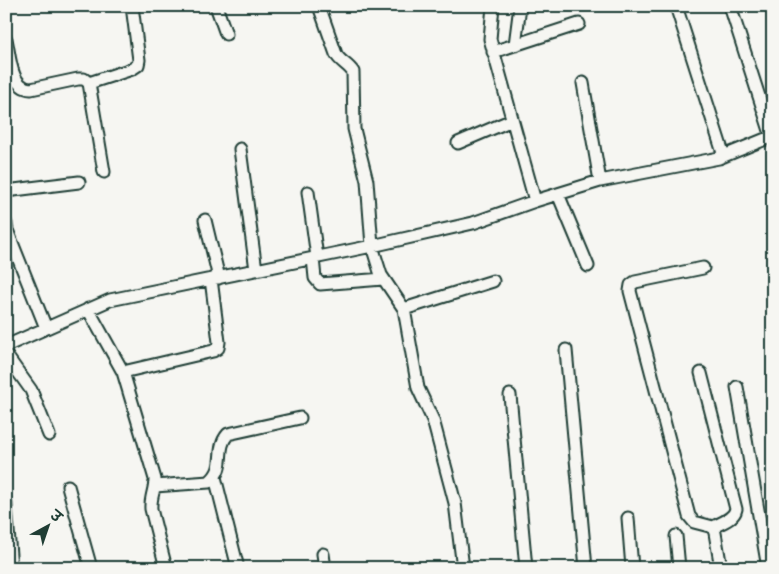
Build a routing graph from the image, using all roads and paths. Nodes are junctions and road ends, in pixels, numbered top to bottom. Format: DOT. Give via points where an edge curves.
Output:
graph roads {
  1 [pos="132,6"];
  2 [pos="216,6"];
  3 [pos="318,6"];
  4 [pos="493,6"];
  5 [pos="520,6"];
  6 [pos="676,6"];
  7 [pos="730,6"];
  8 [pos="579,24"];
  9 [pos="226,34"];
  10 [pos="6,39"];
  11 [pos="514,45"];
  12 [pos="493,52"];
  13 [pos="89,82"];
  14 [pos="584,84"];
  15 [pos="512,120"];
  16 [pos="772,136"];
  17 [pos="458,143"];
  18 [pos="240,149"];
  19 [pos="724,156"];
  20 [pos="104,172"];
  21 [pos="600,181"];
  22 [pos="79,182"];
  23 [pos="6,191"];
  24 [pos="308,192"];
  25 [pos="558,194"];
  26 [pos="535,201"];
  27 [pos="205,220"];
  28 [pos="6,223"];
  29 [pos="372,246"];
  30 [pos="315,258"];
  31 [pos="588,266"];
  32 [pos="703,268"];
  33 [pos="256,270"];
  34 [pos="215,278"];
  35 [pos="384,279"];
  36 [pos="493,281"];
  37 [pos="88,309"];
  38 [pos="404,309"];
  39 [pos="46,328"];
  40 [pos="6,346"];
  41 [pos="566,350"];
  42 [pos="6,355"];
  43 [pos="123,372"];
  44 [pos="701,373"];
  45 [pos="737,387"];
  46 [pos="510,396"];
  47 [pos="300,418"];
  48 [pos="49,435"];
  49 [pos="215,477"];
  50 [pos="68,486"];
  51 [pos="155,486"];
  52 [pos="6,504"];
  53 [pos="628,518"];
  54 [pos="713,527"];
  55 [pos="676,536"];
  56 [pos="323,554"];
  57 [pos="11,568"];
  58 [pos="91,568"];
  59 [pos="166,568"];
  60 [pos="238,568"];
  61 [pos="325,568"];
  62 [pos="463,568"];
  63 [pos="526,568"];
  64 [pos="586,568"];
  65 [pos="632,568"];
  66 [pos="679,568"];
  67 [pos="721,568"];
  68 [pos="768,568"];
  1 -- 13 [label="street" via="138,65"];
  2 -- 9 [label="street"];
  3 -- 29 [label="street" via="336,54 353,72 354,129 367,181"];
  4 -- 12 [label="street" via="490,31"];
  5 -- 11 [label="street"];
  6 -- 19 [label="street"];
  7 -- 16 [label="street"];
  8 -- 11 [label="street"];
  10 -- 13 [label="street" via="14,77 24,89 78,79"];
  11 -- 12 [label="street"];
  12 -- 15 [label="street"];
  13 -- 20 [label="street"];
  14 -- 21 [label="street"];
  15 -- 17 [label="street"];
  15 -- 26 [label="street"];
  16 -- 19 [label="street"];
  18 -- 33 [label="street"];
  19 -- 21 [label="street"];
  21 -- 25 [label="street"];
  22 -- 23 [label="street"];
  24 -- 30 [label="street"];
  25 -- 26 [label="street"];
  25 -- 31 [label="street"];
  26 -- 29 [label="street" via="472,223"];
  27 -- 34 [label="street"];
  28 -- 39 [label="street"];
  29 -- 30 [label="street"];
  29 -- 35 [label="street"];
  30 -- 33 [label="street"];
  30 -- 35 [label="street" via="315,278 320,284"];
  32 -- 54 [label="street" via="634,282 630,291 689,516 694,522"];
  33 -- 34 [label="street"];
  34 -- 37 [label="street" via="110,300"];
  34 -- 43 [label="street" via="218,348"];
  35 -- 38 [label="street"];
  36 -- 38 [label="street"];
  37 -- 39 [label="street"];
  37 -- 43 [label="street"];
  38 -- 62 [label="street" via="418,388 433,420 455,504"];
  39 -- 40 [label="street"];
  41 -- 64 [label="street"];
  42 -- 48 [label="street" via="31,390"];
  43 -- 51 [label="street"];
  44 -- 54 [label="street" via="736,509 730,518"];
  45 -- 68 [label="street"];
  46 -- 63 [label="street"];
  47 -- 49 [label="street" via="228,434 221,444 219,471"];
  49 -- 51 [label="street" via="210,482"];
  49 -- 60 [label="street"];
  50 -- 58 [label="street"];
  51 -- 59 [label="street" via="151,509"];
  52 -- 57 [label="street"];
  53 -- 65 [label="street"];
  54 -- 67 [label="street"];
  55 -- 66 [label="street"];
  56 -- 61 [label="street"];
}
